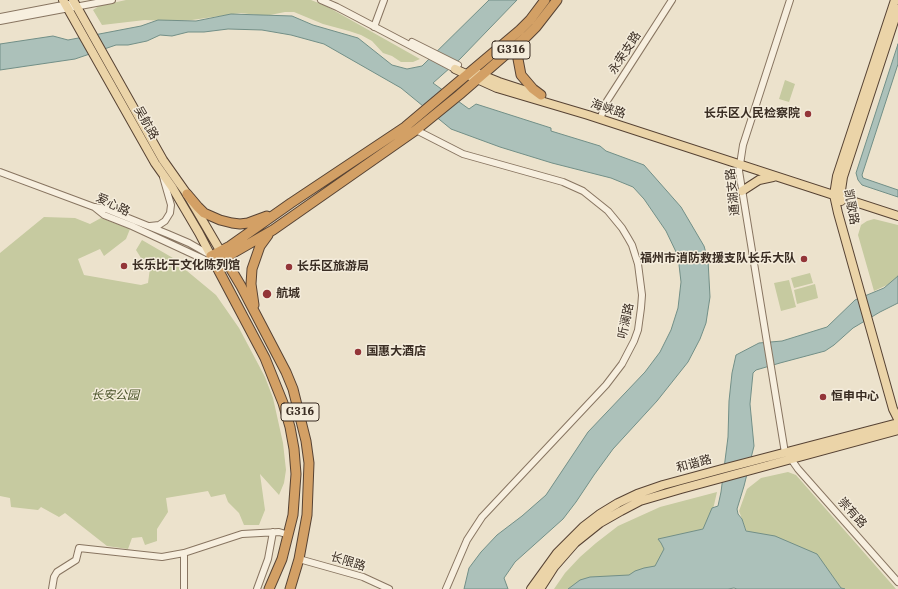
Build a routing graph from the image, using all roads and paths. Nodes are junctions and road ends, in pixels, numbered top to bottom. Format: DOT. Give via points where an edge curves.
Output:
graph roads {
  1 [pos="90,0"];
  2 [pos="112,0"];
  3 [pos="321,0"];
  4 [pos="330,0"];
  5 [pos="384,0"];
  6 [pos="545,0"];
  7 [pos="557,0"];
  8 [pos="672,0"];
  9 [pos="790,0"];
  10 [pos="895,0"];
  11 [pos="70,4"];
  12 [pos="898,9"];
  13 [pos="0,17"];
  14 [pos="79,20"];
  15 [pos="0,21"];
  16 [pos="375,25"];
  17 [pos="520,43"];
  18 [pos="456,67"];
  19 [pos="470,73"];
  20 [pos="480,77"];
  21 [pos="541,95"];
  22 [pos="600,116"];
  23 [pos="416,130"];
  24 [pos="740,162"];
  25 [pos="0,172"];
  26 [pos="162,173"];
  27 [pos="777,177"];
  28 [pos="742,191"];
  29 [pos="837,193"];
  30 [pos="186,194"];
  31 [pos="94,207"];
  32 [pos="898,211"];
  33 [pos="280,212"];
  34 [pos="198,213"];
  35 [pos="898,216"];
  36 [pos="190,218"];
  37 [pos="146,225"];
  38 [pos="273,230"];
  39 [pos="223,255"];
  40 [pos="213,260"];
  41 [pos="241,286"];
  42 [pos="230,294"];
  43 [pos="255,313"];
  44 [pos="870,319"];
  45 [pos="898,410"];
  46 [pos="898,419"];
  47 [pos="898,423"];
  48 [pos="898,430"];
  49 [pos="783,453"];
  50 [pos="791,459"];
  51 [pos="273,532"];
  52 [pos="289,535"];
  53 [pos="184,553"];
  54 [pos="299,559"];
  55 [pos="898,582"];
  56 [pos="52,589"];
  57 [pos="184,589"];
  58 [pos="257,589"];
  59 [pos="269,589"];
  60 [pos="290,589"];
  61 [pos="389,589"];
  62 [pos="446,589"];
  63 [pos="531,589"];
  64 [pos="540,589"];
  1 -- 11 [label="street"];
  2 -- 11 [label="street"];
  3 -- 16 [label="street, 海峡路"];
  4 -- 16 [label="street, 海峡路"];
  5 -- 16 [label="street"];
  6 -- 19 [label="highway, G316" via="520,30"];
  7 -- 17 [label="highway, G316"];
  8 -- 22 [label="street, 永荣支路"];
  9 -- 24 [label="street, 通湖支路" via="743,145"];
  10 -- 29 [label="main road, 凯歌路" via="838,176"];
  11 -- 13 [label="street"];
  11 -- 14 [label="main road, 吴航路"];
  11 -- 15 [label="street"];
  12 -- 29 [label="main road, 凯歌路"];
  14 -- 26 [label="main road, 吴航路" via="94,56"];
  14 -- 30 [label="main road, 吴航路" via="103,54 163,160"];
  16 -- 18 [label="street, 海峡路"];
  17 -- 20 [label="highway, G316"];
  17 -- 21 [label="highway" via="518,59 521,75 526,83"];
  18 -- 19 [label="main road, 海峡路"];
  19 -- 20 [label="main road, 海峡路"];
  19 -- 33 [label="highway, G316" via="405,126"];
  20 -- 21 [label="main road, 海峡路"];
  20 -- 22 [label="main road, 海峡路" via="497,88"];
  20 -- 23 [label="highway, G316"];
  21 -- 22 [label="main road, 海峡路"];
  22 -- 24 [label="main road, 海峡路"];
  23 -- 38 [label="highway, G316"];
  23 -- 62 [label="street, 听澜路" via="463,154 563,182 583,191 608,211 632,245 638,264 642,295 638,330 622,364 606,385 482,517 467,540"];
  24 -- 27 [label="main road, 海峡路"];
  24 -- 28 [label="street, 通湖支路"];
  24 -- 29 [label="main road, 海峡路"];
  25 -- 31 [label="street, 爱心路"];
  26 -- 36 [label="main road, 吴航路"];
  26 -- 37 [label="street" via="171,205 170,213 159,225"];
  27 -- 28 [label="main road" via="762,178"];
  27 -- 29 [label="main road, 海峡路"];
  28 -- 49 [label="street, 通湖支路" via="768,340"];
  29 -- 32 [label="main road, 海峡路"];
  29 -- 35 [label="main road, 海峡路"];
  29 -- 44 [label="main road, 凯歌路"];
  30 -- 33 [label="highway" via="204,213 232,223 248,223"];
  30 -- 34 [label="main road, 吴航路"];
  31 -- 37 [label="street" via="106,209"];
  31 -- 40 [label="street, 爱心路" via="104,215"];
  33 -- 39 [label="highway, G316"];
  34 -- 36 [label="main road" via="195,220"];
  34 -- 39 [label="main road, 吴航路"];
  36 -- 40 [label="main road, 吴航路"];
  37 -- 40 [label="street" via="189,243"];
  38 -- 39 [label="highway, G316"];
  38 -- 43 [label="highway" via="260,246 252,269 251,284"];
  39 -- 40 [label="highway, G316"];
  39 -- 41 [label="highway, G316"];
  40 -- 42 [label="highway, G316"];
  41 -- 42 [label="highway" via="233,286"];
  41 -- 43 [label="highway, G316"];
  42 -- 52 [label="highway, G316" via="264,358 290,427 294,449 296,497"];
  43 -- 54 [label="highway, G316" via="293,389 306,441 309,463 308,492"];
  44 -- 45 [label="main road, 凯歌路"];
  44 -- 46 [label="main road, 凯歌路" via="893,409"];
  47 -- 49 [label="main road, 和谐路"];
  48 -- 50 [label="main road, 和谐路"];
  49 -- 63 [label="main road, 和谐路" via="664,485 618,503 583,527 557,553"];
  50 -- 55 [label="street, 崇有路"];
  50 -- 64 [label="main road, 和谐路" via="652,497 632,505 610,517 576,543 554,567"];
  51 -- 52 [label="street"];
  51 -- 53 [label="street" via="242,534"];
  51 -- 58 [label="street" via="268,559"];
  52 -- 59 [label="highway, G316"];
  53 -- 56 [label="street" via="162,557 79,548 76,560 57,572"];
  53 -- 57 [label="street"];
  54 -- 60 [label="highway, G316"];
  54 -- 61 [label="street, 长限路" via="363,577"];
}
